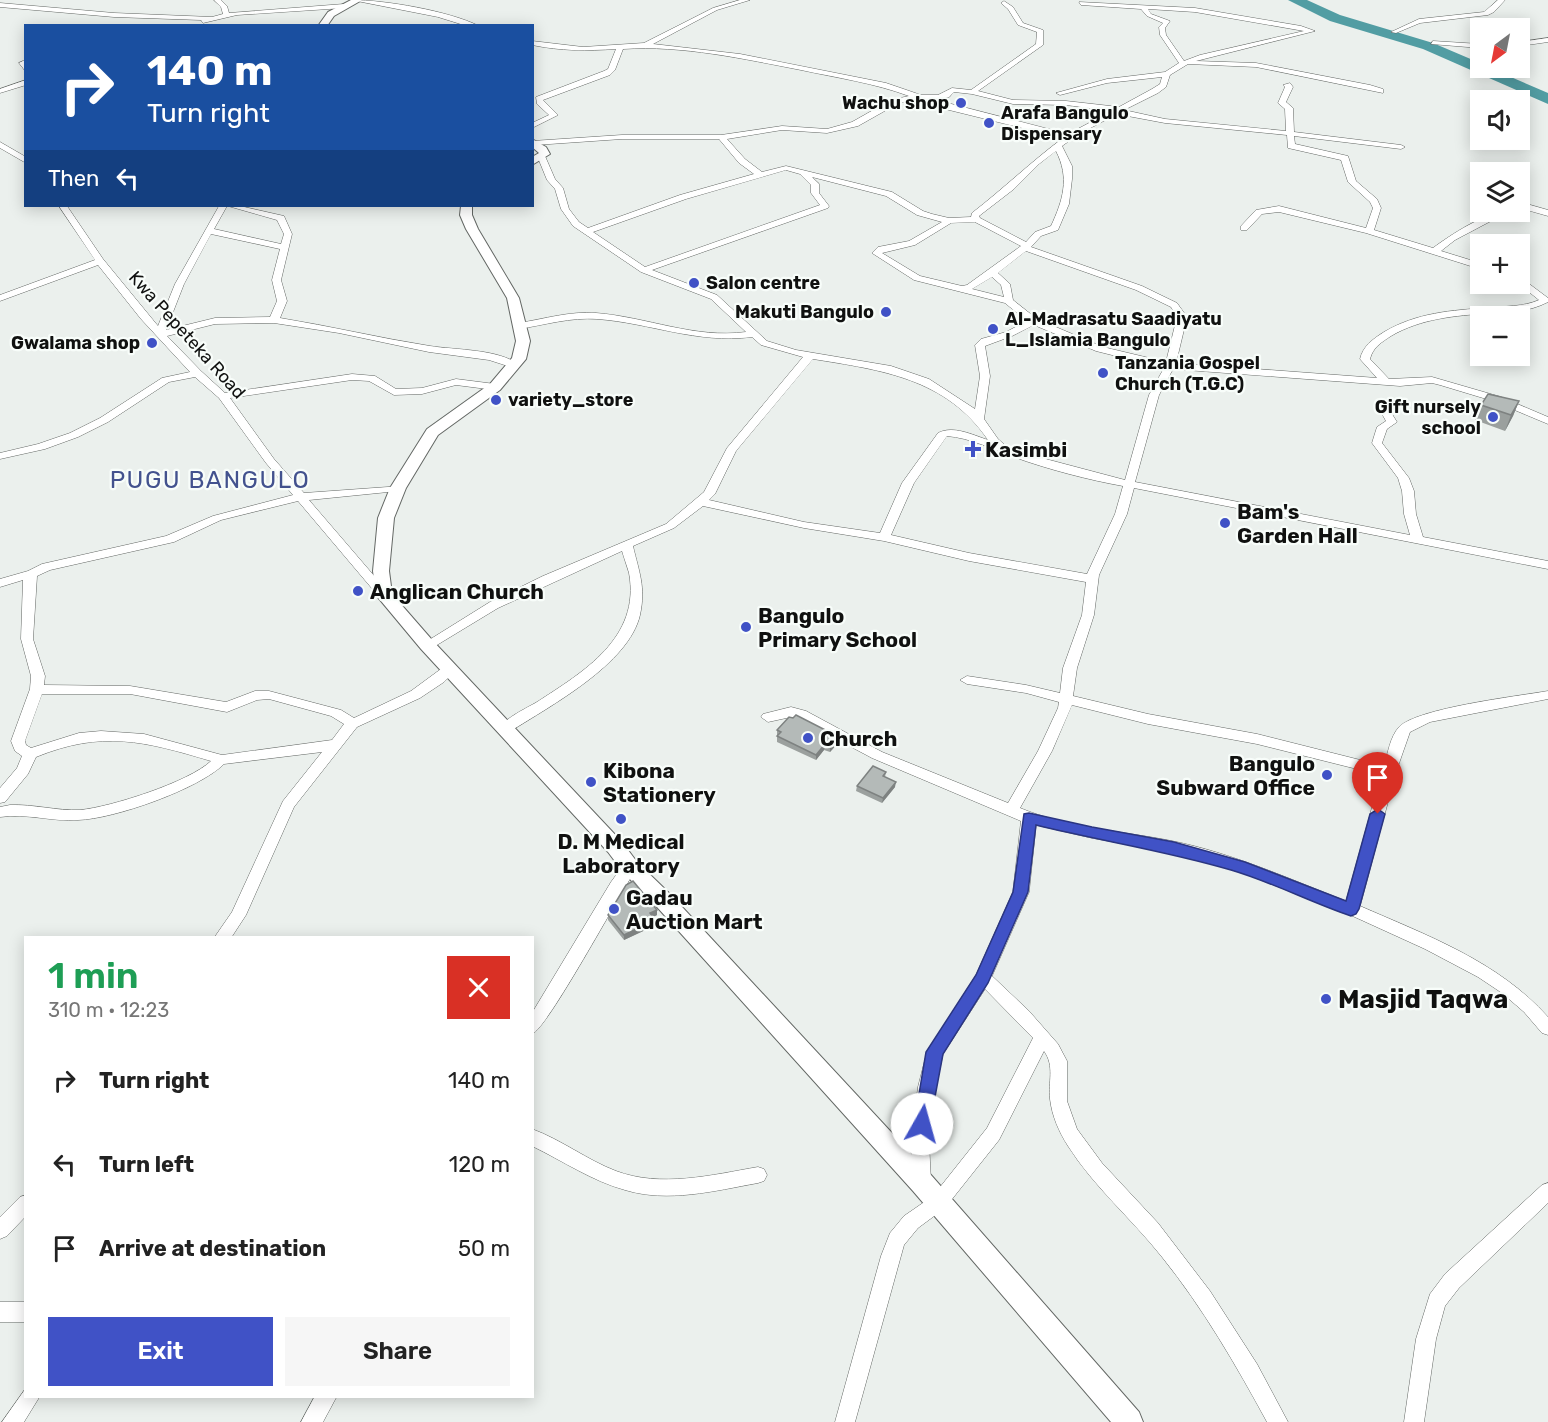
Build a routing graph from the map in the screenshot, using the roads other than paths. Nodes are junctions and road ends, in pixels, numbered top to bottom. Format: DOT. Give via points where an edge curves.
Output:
graph roads {
  1 [pos="217,0"];
  2 [pos="356,0"];
  3 [pos="747,0"];
  4 [pos="1502,0"];
  5 [pos="1004,3"];
  6 [pos="1081,3"];
  7 [pos="0,5"];
  8 [pos="344,6"];
  9 [pos="1144,7"];
  10 [pos="226,14"];
  11 [pos="210,18"];
  12 [pos="195,24"];
  13 [pos="324,24"];
  14 [pos="469,24"];
  15 [pos="1394,32"];
  16 [pos="1548,40"];
  17 [pos="1538,42"];
  18 [pos="534,43"];
  19 [pos="1433,43"];
  20 [pos="1530,43"];
  21 [pos="645,45"];
  22 [pos="1470,45"];
  23 [pos="1548,45"];
  24 [pos="620,47"];
  25 [pos="1183,64"];
  26 [pos="1167,74"];
  27 [pos="24,83"];
  28 [pos="1287,85"];
  29 [pos="1387,86"];
  30 [pos="1370,87"];
  31 [pos="0,91"];
  32 [pos="972,92"];
  33 [pos="1380,92"];
  34 [pos="1060,93"];
  35 [pos="919,98"];
  36 [pos="535,101"];
  37 [pos="1118,110"];
  38 [pos="534,125"];
  39 [pos="1290,135"];
  40 [pos="720,137"];
  41 [pos="1069,137"];
  42 [pos="534,143"];
  43 [pos="0,144"];
  44 [pos="1057,145"];
  45 [pos="1401,147"];
  46 [pos="24,160"];
  47 [pos="537,160"];
  48 [pos="802,173"];
  49 [pos="759,174"];
  50 [pos="64,207"];
  51 [pos="222,207"];
  52 [pos="236,207"];
  53 [pos="466,207"];
  54 [pos="1530,208"];
  55 [pos="1548,213"];
  56 [pos="976,219"];
  57 [pos="949,221"];
  58 [pos="1483,222"];
  59 [pos="1244,228"];
  60 [pos="209,231"];
  61 [pos="587,231"];
  62 [pos="1369,231"];
  63 [pos="285,247"];
  64 [pos="1027,247"];
  65 [pos="1435,251"];
  66 [pos="100,261"];
  67 [pos="1470,263"];
  68 [pos="644,270"];
  69 [pos="992,273"];
  70 [pos="1530,288"];
  71 [pos="963,289"];
  72 [pos="0,298"];
  73 [pos="1008,301"];
  74 [pos="274,320"];
  75 [pos="1034,321"];
  76 [pos="519,326"];
  77 [pos="753,334"];
  78 [pos="160,335"];
  79 [pos="810,355"];
  80 [pos="514,365"];
  81 [pos="1170,366"];
  82 [pos="197,373"];
  83 [pos="1386,382"];
  84 [pos="495,387"];
  85 [pos="223,396"];
  86 [pos="1392,406"];
  87 [pos="979,419"];
  88 [pos="1548,421"];
  89 [pos="1002,448"];
  90 [pos="0,456"];
  91 [pos="1131,484"];
  92 [pos="398,488"];
  93 [pos="300,497"];
  94 [pos="701,502"];
  95 [pos="884,537"];
  96 [pos="1418,541"];
  97 [pos="627,547"];
  98 [pos="1548,565"];
  99 [pos="33,574"];
  100 [pos="1092,579"];
  101 [pos="0,583"];
  102 [pos="384,595"];
  103 [pos="427,645"];
  104 [pos="450,669"];
  105 [pos="968,680"];
  106 [pos="38,689"];
  107 [pos="1548,695"];
  108 [pos="1068,698"];
  109 [pos="768,717"];
  110 [pos="352,724"];
  111 [pos="506,728"];
  112 [pos="336,744"];
  113 [pos="30,754"];
  114 [pos="220,760"];
  115 [pos="1389,772"];
  116 [pos="0,798"];
  117 [pos="1011,811"];
  118 [pos="0,812"];
  119 [pos="1029,818"];
  120 [pos="630,867"];
  121 [pos="1351,909"];
  122 [pos="223,936"];
  123 [pos="983,978"];
  124 [pos="534,1024"];
  125 [pos="1548,1029"];
  126 [pos="1042,1038"];
  127 [pos="534,1138"];
  128 [pos="758,1175"];
  129 [pos="922,1183"];
  130 [pos="1548,1191"];
  131 [pos="939,1202"];
  132 [pos="24,1205"];
  133 [pos="0,1230"];
  134 [pos="0,1312"];
  135 [pos="24,1312"];
  136 [pos="29,1398"];
  137 [pos="326,1398"];
  138 [pos="12,1422"];
  139 [pos="311,1422"];
  140 [pos="845,1422"];
  141 [pos="1129,1422"];
  142 [pos="1278,1422"];
  143 [pos="1414,1422"];
  1 -- 10 [label="street"];
  2 -- 8 [label="street"];
  2 -- 14 [label="street"];
  3 -- 21 [label="street" via="711,11"];
  4 -- 15 [label="street" via="1486,14 1419,21"];
  5 -- 32 [label="street" via="1020,24 1041,31 1040,45"];
  6 -- 9 [label="street"];
  7 -- 11 [label="street"];
  8 -- 10 [label="street"];
  8 -- 13 [label="street"];
  9 -- 25 [label="street" via="1149,15 1168,22 1162,27 1162,34"];
  9 -- 25 [label="street" via="1204,11 1312,31 1210,53"];
  10 -- 11 [label="street"];
  11 -- 12 [label="street"];
  16 -- 17 [label="street"];
  17 -- 20 [label="street"];
  17 -- 23 [label="street"];
  18 -- 24 [label="street" via="570,48"];
  19 -- 22 [label="street"];
  21 -- 24 [label="street"];
  21 -- 35 [label="street" via="749,57 886,85"];
  24 -- 36 [label="street" via="611,70"];
  25 -- 26 [label="street"];
  25 -- 30 [label="street" via="1256,65"];
  26 -- 34 [label="street" via="1107,81"];
  26 -- 37 [label="street" via="1161,87"];
  27 -- 31 [label="street"];
  28 -- 39 [label="street" via="1288,94 1282,103 1289,108"];
  29 -- 30 [label="street"];
  30 -- 33 [label="street"];
  32 -- 35 [label="street" via="952,90 946,95"];
  32 -- 37 [label="street" via="1013,102 1066,103"];
  35 -- 40 [label="street" via="889,104 855,124 827,131 782,128"];
  35 -- 41 [label="street"];
  36 -- 38 [label="street" via="554,115"];
  37 -- 39 [label="street" via="1165,121"];
  37 -- 41 [label="street"];
  39 -- 45 [label="street"];
  39 -- 62 [label="street" via="1292,147 1346,160 1352,182 1377,208"];
  40 -- 42 [label="street" via="622,137"];
  40 -- 49 [label="street"];
  41 -- 44 [label="street"];
  42 -- 47 [label="street" via="545,154"];
  43 -- 46 [label="street"];
  44 -- 56 [label="street" via="979,211"];
  44 -- 64 [label="street" via="1068,166 1065,204 1055,228 1038,234"];
  47 -- 61 [label="street" via="559,188 565,209"];
  48 -- 49 [label="street" via="786,168"];
  48 -- 57 [label="street" via="889,194 920,213"];
  48 -- 68 [label="street" via="814,184 815,193 825,206"];
  49 -- 61 [label="street"];
  50 -- 66 [label="street, Kwa Pepeteka Road"];
  51 -- 60 [label="street"];
  52 -- 63 [label="street" via="281,218 288,234"];
  53 -- 76 [label="street" via="472,229 513,298"];
  54 -- 55 [label="street"];
  56 -- 57 [label="street"];
  56 -- 64 [label="street"];
  57 -- 71 [label="street" via="912,243 876,253 910,275"];
  58 -- 65 [label="street"];
  59 -- 62 [label="street" via="1259,212 1271,209"];
  60 -- 63 [label="street"];
  60 -- 78 [label="street" via="177,285"];
  61 -- 68 [label="street"];
  62 -- 65 [label="street"];
  63 -- 74 [label="street" via="276,281 282,301"];
  64 -- 69 [label="street"];
  64 -- 81 [label="street" via="1174,305 1182,317"];
  65 -- 67 [label="street"];
  66 -- 72 [label="street"];
  66 -- 78 [label="street, Kwa Pepeteka Road"];
  68 -- 77 [label="street" via="714,297"];
  69 -- 71 [label="street"];
  69 -- 73 [label="street" via="1005,283"];
  70 -- 83 [label="street" via="1545,300 1523,307 1439,315 1391,331 1377,340 1367,349 1365,359"];
  71 -- 73 [label="street"];
  73 -- 75 [label="street"];
  74 -- 78 [label="street" via="215,321"];
  74 -- 80 [label="street" via="491,357"];
  75 -- 81 [label="street" via="1100,349"];
  75 -- 87 [label="street" via="980,345 985,376"];
  76 -- 77 [label="street" via="597,316 696,336 725,338"];
  76 -- 80 [label="street" via="523,341"];
  77 -- 79 [label="street" via="780,349"];
  78 -- 82 [label="street, Kwa Pepeteka Road"];
  79 -- 87 [label="street" via="887,368 925,381"];
  79 -- 94 [label="street" via="731,450"];
  80 -- 84 [label="street"];
  81 -- 83 [label="street"];
  81 -- 91 [label="street" via="1154,395"];
  82 -- 85 [label="street, Kwa Pepeteka Road"];
  82 -- 90 [label="street" via="166,380 74,435"];
  83 -- 88 [label="street" via="1432,380 1497,399"];
  84 -- 85 [label="street" via="456,382 422,391 394,392 371,378 352,377"];
  84 -- 92 [label="street" via="432,432"];
  85 -- 93 [label="street, Kwa Pepeteka Road"];
  86 -- 96 [label="street" via="1387,414 1392,422 1382,427 1377,443 1403,478"];
  87 -- 89 [label="street"];
  89 -- 91 [label="street"];
  89 -- 95 [label="street" via="957,434 942,435 908,483"];
  91 -- 96 [label="street"];
  91 -- 100 [label="street"];
  92 -- 93 [label="street"];
  92 -- 102 [label="street" via="386,518 381,572"];
  93 -- 99 [label="street" via="217,518 170,539 45,567"];
  93 -- 102 [label="street, Kwa Pepeteka Road"];
  94 -- 95 [label="street" via="804,525"];
  94 -- 97 [label="street" via="670,526"];
  95 -- 100 [label="street"];
  96 -- 98 [label="street"];
  97 -- 103 [label="street" via="589,560 494,605"];
  97 -- 111 [label="street" via="636,583 628,632 613,651 581,677"];
  99 -- 101 [label="street"];
  99 -- 106 [label="street" via="29,580 26,623"];
  100 -- 108 [label="street" via="1088,615 1071,668"];
  102 -- 103 [label="street"];
  103 -- 104 [label="street"];
  104 -- 110 [label="street" via="414,697"];
  104 -- 111 [label="street"];
  105 -- 108 [label="street"];
  106 -- 110 [label="street" via="130,690 227,707 269,695 336,713"];
  106 -- 113 [label="street" via="18,741 20,748"];
  107 -- 115 [label="street" via="1427,717 1400,737"];
  108 -- 115 [label="street"];
  108 -- 117 [label="street" via="1045,751"];
  109 -- 117 [label="street" via="801,714 877,755"];
  110 -- 112 [label="street"];
  111 -- 120 [label="street"];
  112 -- 114 [label="street"];
  112 -- 122 [label="street" via="288,805 238,915"];
  113 -- 114 [label="street" via="69,739 127,735"];
  113 -- 116 [label="street" via="23,770"];
  114 -- 118 [label="street" via="205,773 141,800 90,814"];
  115 -- 121 [label="street"];
  117 -- 119 [label="street"];
  119 -- 121 [label="street" via="1174,848 1239,866"];
  119 -- 123 [label="street" via="1020,892"];
  120 -- 124 [label="street"];
  120 -- 129 [label="street"];
  121 -- 125 [label="street" via="1481,972 1526,1004"];
  123 -- 126 [label="street"];
  123 -- 129 [label="street" via="935,1052 920,1142"];
  126 -- 131 [label="street" via="993,1134"];
  126 -- 142 [label="street" via="1057,1058 1059,1101 1067,1129 1090,1164 1150,1227 1210,1307"];
  127 -- 128 [label="street" via="609,1176 640,1186 676,1188"];
  129 -- 131 [label="street"];
  130 -- 143 [label="street" via="1459,1274 1437,1301 1426,1339"];
  131 -- 140 [label="street" via="911,1222 897,1239"];
  131 -- 141 [label="street"];
  132 -- 133 [label="street"];
  134 -- 135 [label="street"];
  136 -- 138 [label="street"];
  137 -- 139 [label="street"];
}
